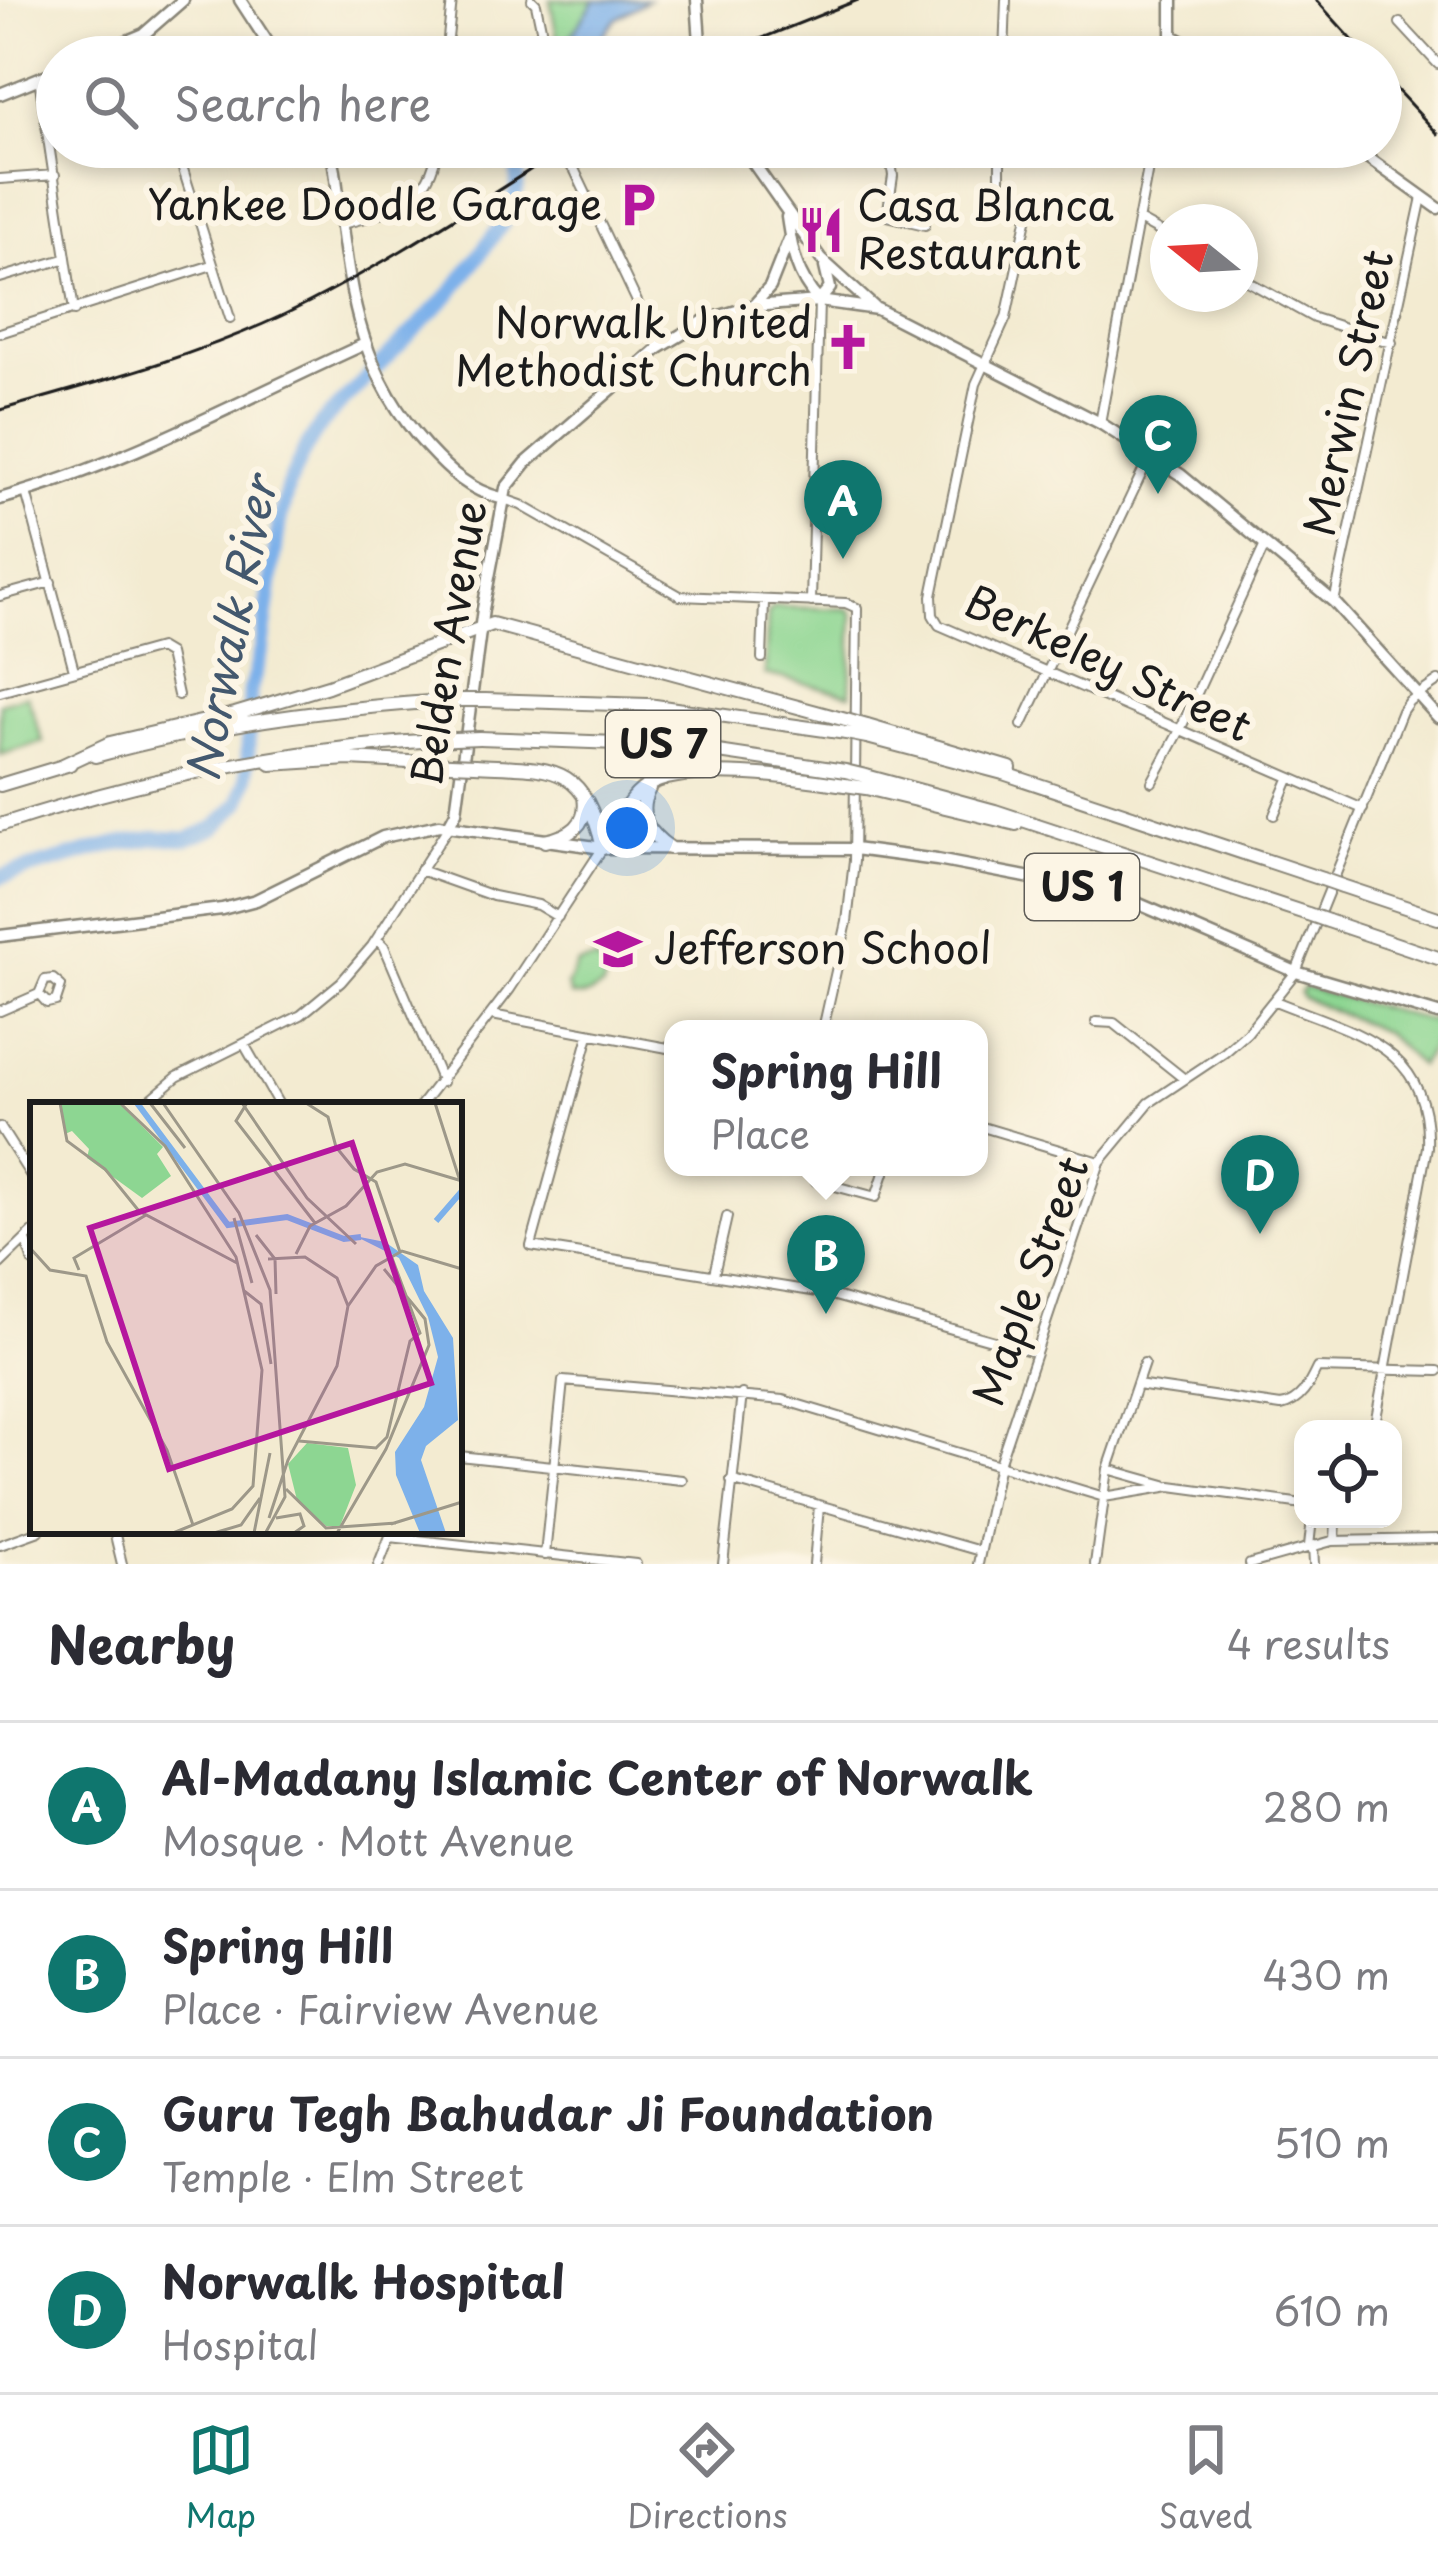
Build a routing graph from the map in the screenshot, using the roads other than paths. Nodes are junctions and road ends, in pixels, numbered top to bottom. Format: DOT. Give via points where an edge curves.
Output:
graph roads {
  1 [pos="183,0"];
  2 [pos="240,0"];
  3 [pos="452,0"];
  4 [pos="697,0"];
  5 [pos="1006,0"];
  6 [pos="1172,0"];
  7 [pos="536,1"];
  8 [pos="1400,23"];
  9 [pos="144,34"];
  10 [pos="139,36"];
  11 [pos="263,36"];
  12 [pos="448,36"];
  13 [pos="543,36"];
  14 [pos="700,36"];
  15 [pos="1005,36"];
  16 [pos="1172,36"];
  17 [pos="1438,64"];
  18 [pos="36,79"];
  19 [pos="0,94"];
  20 [pos="54,168"];
  21 [pos="182,168"];
  22 [pos="333,168"];
  23 [pos="435,168"];
  24 [pos="756,168"];
  25 [pos="892,168"];
  26 [pos="1000,168"];
  27 [pos="1148,168"];
  28 [pos="1381,168"];
  29 [pos="572,169"];
  30 [pos="55,175"];
  31 [pos="0,179"];
  32 [pos="1422,197"];
  33 [pos="1438,208"];
  34 [pos="787,214"];
  35 [pos="1139,220"];
  36 [pos="342,224"];
  37 [pos="926,226"];
  38 [pos="1150,226"];
  39 [pos="790,236"];
  40 [pos="64,259"];
  41 [pos="821,259"];
  42 [pos="212,265"];
  43 [pos="0,278"];
  44 [pos="1258,287"];
  45 [pos="820,301"];
  46 [pos="753,306"];
  47 [pos="877,309"];
  48 [pos="74,311"];
  49 [pos="230,318"];
  50 [pos="0,333"];
  51 [pos="1393,343"];
  52 [pos="365,344"];
  53 [pos="659,348"];
  54 [pos="983,363"];
  55 [pos="1100,422"];
  56 [pos="1151,454"];
  57 [pos="26,492"];
  58 [pos="501,498"];
  59 [pos="0,499"];
  60 [pos="1265,543"];
  61 [pos="51,582"];
  62 [pos="0,596"];
  63 [pos="764,602"];
  64 [pos="811,602"];
  65 [pos="1334,602"];
  66 [pos="481,626"];
  67 [pos="761,658"];
  68 [pos="74,670"];
  69 [pos="1048,673"];
  70 [pos="1438,681"];
  71 [pos="0,692"];
  72 [pos="178,695"];
  73 [pos="1419,695"];
  74 [pos="1438,717"];
  75 [pos="1022,725"];
  76 [pos="204,726"];
  77 [pos="846,727"];
  78 [pos="1179,732"];
  79 [pos="281,759"];
  80 [pos="845,778"];
  81 [pos="1288,779"];
  82 [pos="659,780"];
  83 [pos="1152,782"];
  84 [pos="0,785"];
  85 [pos="582,790"];
  86 [pos="1363,809"];
  87 [pos="1274,815"];
  88 [pos="0,825"];
  89 [pos="449,825"];
  90 [pos="545,841"];
  91 [pos="603,848"];
  92 [pos="670,848"];
  93 [pos="854,849"];
  94 [pos="420,870"];
  95 [pos="558,916"];
  96 [pos="1438,918"];
  97 [pos="0,936"];
  98 [pos="377,939"];
  99 [pos="1438,958"];
  100 [pos="1296,972"];
  101 [pos="39,994"];
  102 [pos="1276,1000"];
  103 [pos="0,1011"];
  104 [pos="1438,1014"];
  105 [pos="492,1015"];
  106 [pos="826,1020"];
  107 [pos="1096,1022"];
  108 [pos="589,1035"];
  109 [pos="244,1044"];
  110 [pos="664,1048"];
  111 [pos="1183,1078"];
  112 [pos="442,1082"];
  113 [pos="148,1102"];
  114 [pos="277,1102"];
  115 [pos="425,1102"];
  116 [pos="1426,1111"];
  117 [pos="1438,1115"];
  118 [pos="0,1127"];
  119 [pos="988,1129"];
  120 [pos="1100,1162"];
  121 [pos="30,1173"];
  122 [pos="817,1176"];
  123 [pos="883,1176"];
  124 [pos="727,1217"];
  125 [pos="30,1236"];
  126 [pos="26,1241"];
  127 [pos="30,1253"];
  128 [pos="0,1264"];
  129 [pos="714,1274"];
  130 [pos="1034,1352"];
  131 [pos="1144,1363"];
  132 [pos="1388,1370"];
  133 [pos="1438,1371"];
  134 [pos="1137,1385"];
  135 [pos="742,1394"];
  136 [pos="1376,1420"];
  137 [pos="462,1456"];
  138 [pos="999,1464"];
  139 [pos="553,1469"];
  140 [pos="1108,1469"];
  141 [pos="682,1480"];
  142 [pos="731,1480"];
  143 [pos="1171,1486"];
  144 [pos="1104,1497"];
  145 [pos="1294,1503"];
  146 [pos="819,1506"];
  147 [pos="1312,1528"];
  148 [pos="1336,1528"];
  149 [pos="31,1534"];
  150 [pos="115,1534"];
  151 [pos="391,1534"];
  152 [pos="1438,1540"];
  153 [pos="1335,1541"];
  154 [pos="0,1545"];
  155 [pos="1311,1546"];
  156 [pos="980,1552"];
  157 [pos="545,1555"];
  158 [pos="122,1564"];
  159 [pos="379,1564"];
  160 [pos="636,1564"];
  161 [pos="723,1564"];
  162 [pos="814,1564"];
  163 [pos="978,1564"];
  164 [pos="1095,1564"];
  165 [pos="1250,1564"];
  166 [pos="1313,1564"];
  1 -- 9 [label="main road"];
  2 -- 11 [label="main road"];
  3 -- 12 [label="street"];
  4 -- 14 [label="main road"];
  5 -- 15 [label="street"];
  6 -- 16 [label="main road"];
  7 -- 13 [label="street"];
  8 -- 17 [label="street"];
  9 -- 10 [label="main road"];
  18 -- 19 [label="main road"];
  20 -- 30 [label="street"];
  21 -- 42 [label="street"];
  22 -- 36 [label="main road"];
  23 -- 36 [label="street" via="390,210"];
  24 -- 34 [label="main road"];
  25 -- 37 [label="street" via="887,216"];
  26 -- 54 [label="street" via="1000,195 1028,215 1006,319"];
  27 -- 35 [label="street"];
  28 -- 32 [label="main road"];
  29 -- 53 [label="street"];
  30 -- 31 [label="street"];
  30 -- 40 [label="street"];
  32 -- 33 [label="main road"];
  32 -- 51 [label="street, Merwin Street"];
  34 -- 39 [label="main road"];
  34 -- 41 [label="main road"];
  35 -- 38 [label="street"];
  35 -- 55 [label="street"];
  36 -- 52 [label="main road"];
  39 -- 45 [label="main road" via="803,284"];
  39 -- 46 [label="main road" via="770,287"];
  40 -- 43 [label="street"];
  40 -- 48 [label="street"];
  41 -- 45 [label="main road" via="830,288"];
  41 -- 47 [label="main road"];
  42 -- 48 [label="street"];
  42 -- 49 [label="street"];
  44 -- 51 [label="street" via="1313,319"];
  45 -- 46 [label="main road, Belden Avenue"];
  45 -- 47 [label="main road, Belden Avenue"];
  45 -- 64 [label="street"];
  46 -- 53 [label="main road, Belden Avenue" via="704,321"];
  47 -- 54 [label="main road"];
  48 -- 50 [label="street"];
  51 -- 65 [label="street, Merwin Street"];
  52 -- 57 [label="main road" via="169,438"];
  52 -- 58 [label="main road" via="390,400 453,472 477,492"];
  53 -- 58 [label="main road, Belden Avenue" via="526,463"];
  54 -- 55 [label="main road"];
  54 -- 69 [label="street, Berkeley Street" via="933,615 939,625"];
  55 -- 56 [label="main road"];
  56 -- 60 [label="main road"];
  56 -- 69 [label="street"];
  57 -- 59 [label="main road"];
  57 -- 61 [label="street"];
  58 -- 63 [label="street" via="680,596"];
  58 -- 66 [label="main road, Belden Avenue"];
  60 -- 65 [label="main road"];
  60 -- 78 [label="street"];
  61 -- 62 [label="street"];
  61 -- 68 [label="street"];
  63 -- 64 [label="street"];
  63 -- 67 [label="street"];
  64 -- 93 [label="street" via="856,608"];
  65 -- 73 [label="main road"];
  66 -- 76 [label="highway"];
  66 -- 77 [label="highway" via="500,625"];
  66 -- 89 [label="main road, Belden Avenue"];
  68 -- 71 [label="street"];
  68 -- 72 [label="street" via="163,648"];
  69 -- 75 [label="street"];
  69 -- 78 [label="street, Berkeley Street"];
  70 -- 73 [label="street"];
  73 -- 74 [label="main road"];
  73 -- 86 [label="street, Maple Street" via="1402,711"];
  76 -- 77 [label="highway, US 7, bridge" via="485,700 648,705"];
  76 -- 84 [label="highway, US 7"];
  77 -- 96 [label="highway, US 7, bridge"];
  78 -- 81 [label="street, Berkeley Street"];
  78 -- 83 [label="street"];
  79 -- 80 [label="highway, US 7, bridge" via="479,738 672,745"];
  79 -- 85 [label="highway, bridge" via="550,771"];
  79 -- 88 [label="highway" via="198,770"];
  80 -- 82 [label="highway"];
  80 -- 99 [label="highway, US 7, bridge" via="1052,830"];
  81 -- 86 [label="street, Berkeley Street"];
  81 -- 87 [label="street"];
  82 -- 91 [label="highway" via="632,799"];
  82 -- 92 [label="highway" via="643,815"];
  85 -- 90 [label="highway" via="586,812 578,827"];
  85 -- 91 [label="highway"];
  86 -- 100 [label="street, Maple Street"];
  89 -- 90 [label="main road, US 1"];
  89 -- 94 [label="street"];
  89 -- 97 [label="main road" via="383,837 223,909"];
  90 -- 91 [label="main road, US 1"];
  91 -- 92 [label="main road, US 1"];
  91 -- 95 [label="street"];
  92 -- 93 [label="main road, US 1"];
  93 -- 100 [label="main road, US 1" via="1116,894"];
  93 -- 106 [label="street"];
  94 -- 95 [label="street"];
  94 -- 98 [label="street"];
  95 -- 105 [label="street"];
  98 -- 109 [label="street" via="301,1015"];
  98 -- 112 [label="street"];
  100 -- 102 [label="street, Maple Street"];
  100 -- 104 [label="main road, US 1"];
  101 -- 103 [label="street"];
  102 -- 111 [label="street, Maple Street" via="1224,1053"];
  102 -- 116 [label="street" via="1395,1055"];
  105 -- 108 [label="street"];
  105 -- 112 [label="street"];
  107 -- 111 [label="street" via="1114,1023"];
  108 -- 110 [label="street"];
  108 -- 129 [label="street" via="531,1246"];
  109 -- 113 [label="street" via="177,1077"];
  109 -- 114 [label="street"];
  111 -- 120 [label="street, Maple Street" via="1139,1112"];
  112 -- 115 [label="street"];
  116 -- 117 [label="street"];
  116 -- 132 [label="street" via="1427,1147"];
  118 -- 121 [label="street"];
  119 -- 120 [label="street"];
  120 -- 130 [label="street, Maple Street"];
  122 -- 123 [label="street" via="876,1197"];
  124 -- 129 [label="street"];
  125 -- 126 [label="street"];
  126 -- 127 [label="street"];
  126 -- 128 [label="street"];
  129 -- 130 [label="street" via="824,1293"];
  130 -- 138 [label="street, Maple Street"];
  131 -- 134 [label="street"];
  132 -- 133 [label="street"];
  132 -- 134 [label="street" via="1317,1368 1307,1388 1281,1406"];
  132 -- 136 [label="street"];
  134 -- 140 [label="street"];
  135 -- 138 [label="street"];
  135 -- 139 [label="street" via="563,1381"];
  135 -- 142 [label="street"];
  137 -- 139 [label="street"];
  138 -- 144 [label="street"];
  138 -- 156 [label="street, Maple Street"];
  139 -- 141 [label="street"];
  139 -- 157 [label="street"];
  140 -- 143 [label="street"];
  140 -- 144 [label="street"];
  142 -- 146 [label="street"];
  142 -- 161 [label="street"];
  143 -- 144 [label="street"];
  143 -- 145 [label="street"];
  144 -- 164 [label="street"];
  146 -- 156 [label="street"];
  146 -- 162 [label="street"];
  147 -- 155 [label="street"];
  148 -- 153 [label="street"];
  149 -- 154 [label="street"];
  150 -- 158 [label="street"];
  151 -- 157 [label="street"];
  151 -- 159 [label="street"];
  152 -- 153 [label="street"];
  153 -- 155 [label="street"];
  155 -- 165 [label="street"];
  155 -- 166 [label="street"];
  156 -- 163 [label="street, Maple Street"];
  157 -- 160 [label="street"];
}
